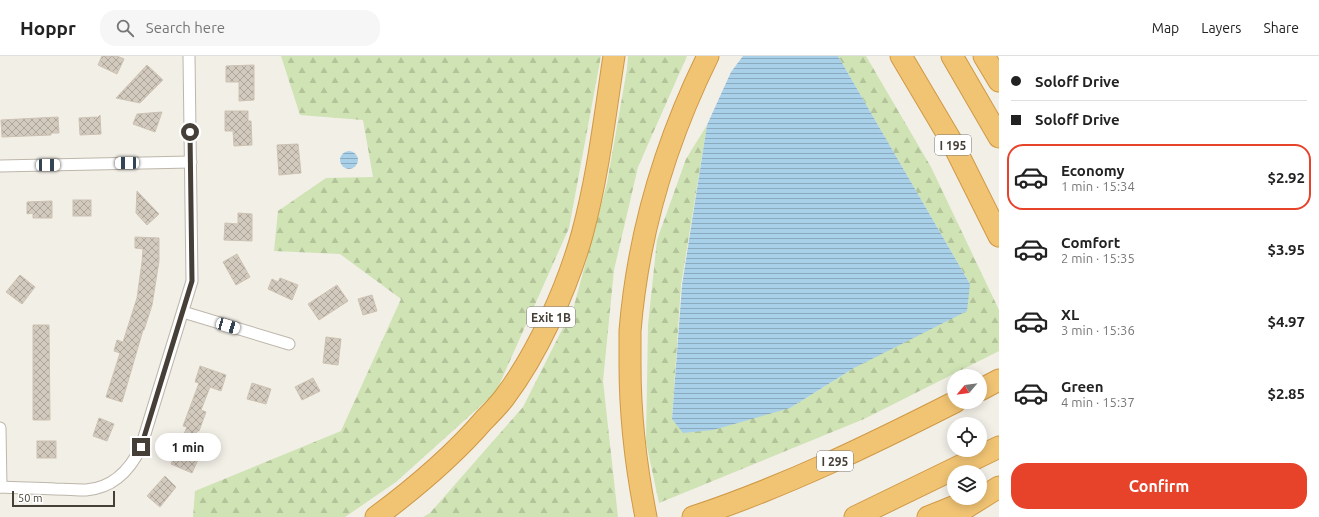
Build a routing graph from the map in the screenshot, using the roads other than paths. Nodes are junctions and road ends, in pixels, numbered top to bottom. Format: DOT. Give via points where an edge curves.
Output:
graph roads {
  1 [pos="189,56"];
  2 [pos="614,56"];
  3 [pos="708,56"];
  4 [pos="901,56"];
  5 [pos="952,56"];
  6 [pos="984,56"];
  7 [pos="999,81"];
  8 [pos="999,137"];
  9 [pos="191,162"];
  10 [pos="0,166"];
  11 [pos="999,236"];
  12 [pos="183,312"];
  13 [pos="289,344"];
  14 [pos="999,380"];
  15 [pos="987,386"];
  16 [pos="947,406"];
  17 [pos="0,428"];
  18 [pos="999,447"];
  19 [pos="1,487"];
  20 [pos="957,505"];
  21 [pos="968,505"];
  22 [pos="702,514"];
  23 [pos="376,517"];
  24 [pos="646,517"];
  25 [pos="855,517"];
  26 [pos="928,517"];
  27 [pos="951,517"];
  1 -- 9 [label="street"];
  2 -- 23 [label="highway, Exit 1B" via="593,189 582,235 567,280 535,349 504,398 473,433 440,466"];
  3 -- 24 [label="highway" via="673,133 645,230 636,279 630,332 630,386 639,480"];
  4 -- 11 [label="highway, I 195" via="952,142"];
  5 -- 8 [label="highway"];
  6 -- 7 [label="highway"];
  9 -- 10 [label="street"];
  9 -- 12 [label="street" via="192,281"];
  12 -- 13 [label="street"];
  12 -- 19 [label="street" via="141,447 126,471 102,487 87,490"];
  14 -- 15 [label="highway"];
  16 -- 22 [label="highway, I 295" via="845,456"];
  17 -- 19 [label="street"];
  18 -- 25 [label="highway"];
  20 -- 26 [label="highway"];
  21 -- 27 [label="highway"];
}
